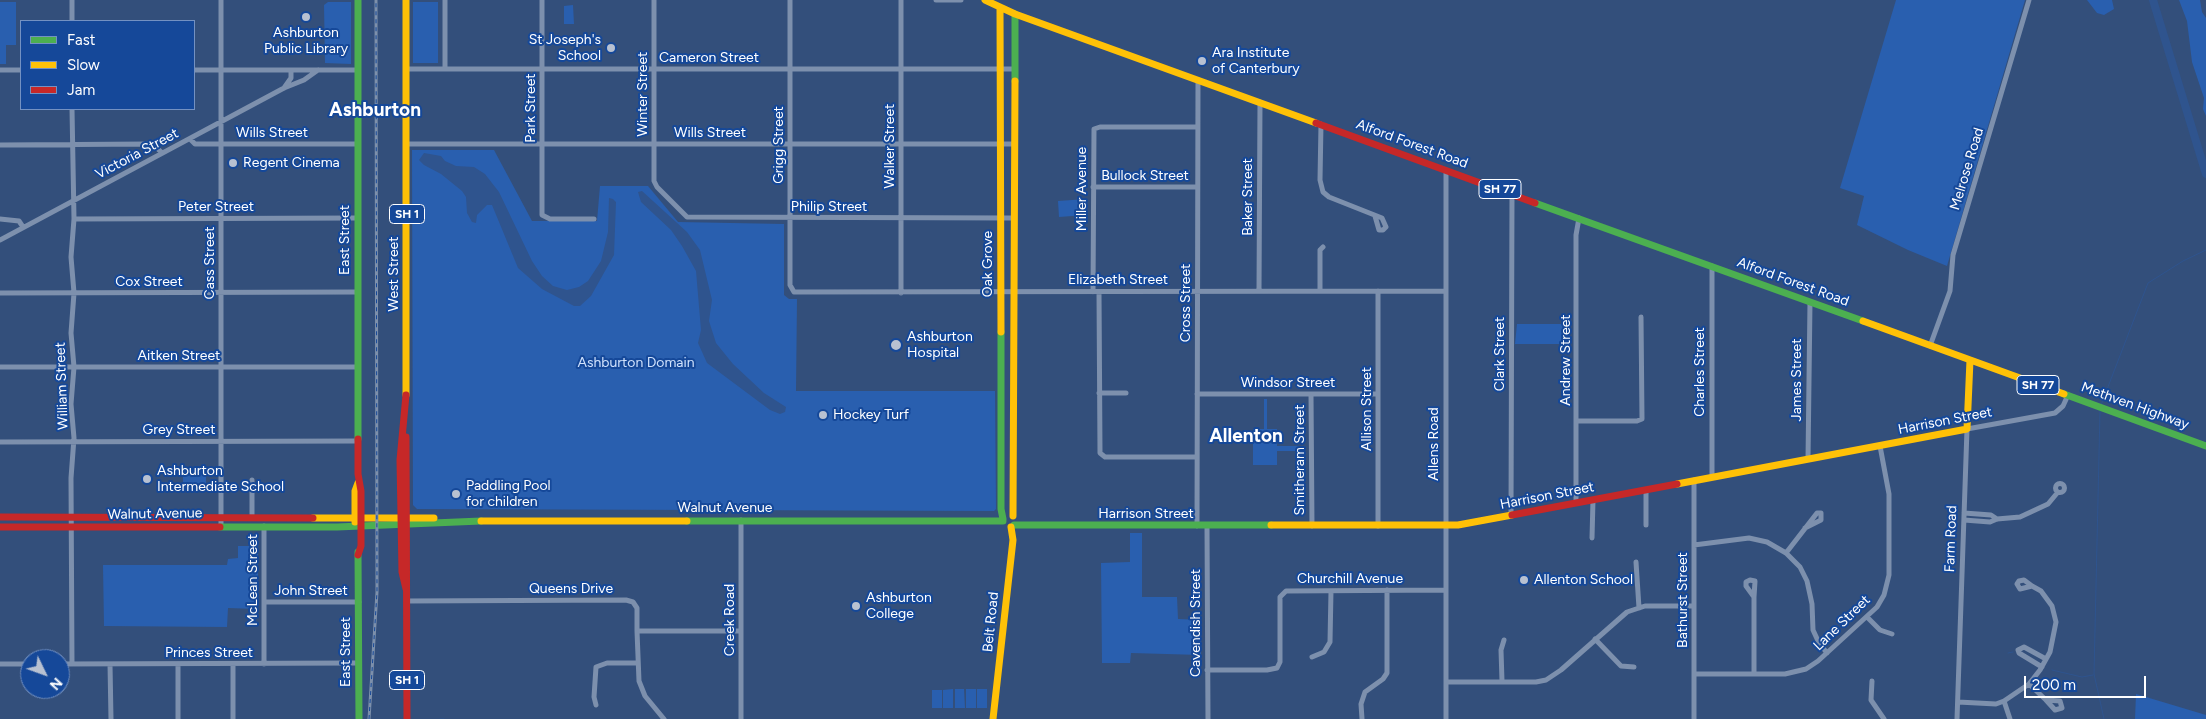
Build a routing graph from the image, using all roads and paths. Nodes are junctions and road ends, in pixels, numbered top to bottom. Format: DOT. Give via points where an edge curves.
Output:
graph roads {
  1 [pos="72,0"];
  2 [pos="221,0"];
  3 [pos="358,0"];
  4 [pos="406,0"];
  5 [pos="445,0"];
  6 [pos="542,0"];
  7 [pos="654,0"];
  8 [pos="790,0"];
  9 [pos="901,0"];
  10 [pos="936,0"];
  11 [pos="962,0"];
  12 [pos="985,0"];
  13 [pos="2029,0"];
  14 [pos="1000,8"];
  15 [pos="1015,14"];
  16 [pos="72,20"];
  17 [pos="406,69"];
  18 [pos="445,69"];
  19 [pos="790,69"];
  20 [pos="901,69"];
  21 [pos="1000,69"];
  22 [pos="1013,69"];
  23 [pos="0,70"];
  24 [pos="20,70"];
  25 [pos="195,70"];
  26 [pos="221,70"];
  27 [pos="291,70"];
  28 [pos="318,70"];
  29 [pos="358,70"];
  30 [pos="542,70"];
  31 [pos="654,70"];
  32 [pos="291,78"];
  33 [pos="1198,80"];
  34 [pos="299,82"];
  35 [pos="284,88"];
  36 [pos="1260,102"];
  37 [pos="72,110"];
  38 [pos="221,122"];
  39 [pos="1321,124"];
  40 [pos="1196,127"];
  41 [pos="190,139"];
  42 [pos="72,144"];
  43 [pos="221,144"];
  44 [pos="358,144"];
  45 [pos="407,144"];
  46 [pos="543,144"];
  47 [pos="654,144"];
  48 [pos="790,144"];
  49 [pos="901,144"];
  50 [pos="1000,144"];
  51 [pos="1013,144"];
  52 [pos="0,145"];
  53 [pos="162,153"];
  54 [pos="1446,170"];
  55 [pos="657,187"];
  56 [pos="1093,187"];
  57 [pos="1197,187"];
  58 [pos="1512,194"];
  59 [pos="73,201"];
  60 [pos="1375,216"];
  61 [pos="221,218"];
  62 [pos="358,218"];
  63 [pos="790,218"];
  64 [pos="901,218"];
  65 [pos="1000,218"];
  66 [pos="1014,218"];
  67 [pos="1579,218"];
  68 [pos="0,219"];
  69 [pos="74,219"];
  70 [pos="594,219"];
  71 [pos="23,227"];
  72 [pos="0,240"];
  73 [pos="1323,247"];
  74 [pos="1712,266"];
  75 [pos="791,289"];
  76 [pos="1320,291"];
  77 [pos="1378,291"];
  78 [pos="1445,291"];
  79 [pos="358,292"];
  80 [pos="1000,292"];
  81 [pos="1014,292"];
  82 [pos="1096,292"];
  83 [pos="1197,292"];
  84 [pos="1259,292"];
  85 [pos="0,293"];
  86 [pos="74,293"];
  87 [pos="221,293"];
  88 [pos="901,293"];
  89 [pos="1810,302"];
  90 [pos="1641,317"];
  91 [pos="1930,346"];
  92 [pos="1970,360"];
  93 [pos="0,367"];
  94 [pos="74,367"];
  95 [pos="221,367"];
  96 [pos="358,367"];
  97 [pos="1099,393"];
  98 [pos="1126,393"];
  99 [pos="1197,394"];
  100 [pos="1311,394"];
  101 [pos="1378,394"];
  102 [pos="2068,396"];
  103 [pos="1576,421"];
  104 [pos="1967,429"];
  105 [pos="221,441"];
  106 [pos="358,441"];
  107 [pos="0,442"];
  108 [pos="74,442"];
  109 [pos="1880,446"];
  110 [pos="2206,446"];
  111 [pos="1197,457"];
  112 [pos="1808,459"];
  113 [pos="1712,477"];
  114 [pos="252,480"];
  115 [pos="1694,480"];
  116 [pos="1646,490"];
  117 [pos="2058,492"];
  118 [pos="1593,500"];
  119 [pos="1576,502"];
  120 [pos="1000,509"];
  121 [pos="1964,513"];
  122 [pos="1511,515"];
  123 [pos="221,516"];
  124 [pos="252,516"];
  125 [pos="310,516"];
  126 [pos="1013,516"];
  127 [pos="0,517"];
  128 [pos="73,517"];
  129 [pos="1997,519"];
  130 [pos="741,520"];
  131 [pos="988,520"];
  132 [pos="1003,520"];
  133 [pos="1964,520"];
  134 [pos="404,521"];
  135 [pos="358,522"];
  136 [pos="1646,525"];
  137 [pos="221,526"];
  138 [pos="264,526"];
  139 [pos="1012,526"];
  140 [pos="1197,526"];
  141 [pos="1207,526"];
  142 [pos="1312,526"];
  143 [pos="1378,526"];
  144 [pos="1445,526"];
  145 [pos="0,527"];
  146 [pos="72,527"];
  147 [pos="311,527"];
  148 [pos="1806,528"];
  149 [pos="1592,538"];
  150 [pos="1694,546"];
  151 [pos="1786,553"];
  152 [pos="1636,562"];
  153 [pos="2032,586"];
  154 [pos="1387,590"];
  155 [pos="1446,590"];
  156 [pos="1330,591"];
  157 [pos="1754,597"];
  158 [pos="406,601"];
  159 [pos="264,602"];
  160 [pos="359,602"];
  161 [pos="1694,606"];
  162 [pos="1639,608"];
  163 [pos="1867,617"];
  164 [pos="741,630"];
  165 [pos="637,631"];
  166 [pos="1892,634"];
  167 [pos="1594,639"];
  168 [pos="1504,640"];
  169 [pos="1828,653"];
  170 [pos="1312,657"];
  171 [pos="2046,659"];
  172 [pos="358,663"];
  173 [pos="637,663"];
  174 [pos="0,664"];
  175 [pos="20,664"];
  176 [pos="72,664"];
  177 [pos="110,664"];
  178 [pos="178,664"];
  179 [pos="233,664"];
  180 [pos="264,664"];
  181 [pos="1634,667"];
  182 [pos="2042,667"];
  183 [pos="1207,670"];
  184 [pos="1694,674"];
  185 [pos="1754,674"];
  186 [pos="1502,681"];
  187 [pos="1872,681"];
  188 [pos="1446,682"];
  189 [pos="2029,684"];
  190 [pos="2046,700"];
  191 [pos="2004,701"];
  192 [pos="1958,702"];
  193 [pos="596,705"];
  194 [pos="111,719"];
  195 [pos="178,719"];
  196 [pos="233,719"];
  197 [pos="359,719"];
  198 [pos="407,719"];
  199 [pos="664,719"];
  200 [pos="741,719"];
  201 [pos="993,719"];
  202 [pos="1208,719"];
  203 [pos="1362,719"];
  204 [pos="1446,719"];
  205 [pos="1694,719"];
  206 [pos="1884,719"];
  207 [pos="1957,719"];
  208 [pos="2010,719"];
  1 -- 16 [label="street"];
  2 -- 26 [label="street, Cass Street"];
  3 -- 29 [label="main road, East Street"];
  4 -- 17 [label="main road, West Street / SH 1"];
  5 -- 18 [label="street"];
  6 -- 30 [label="street, Park Street"];
  7 -- 31 [label="street, Winter Street"];
  8 -- 19 [label="street, Grigg Street"];
  9 -- 20 [label="street, Walker Street"];
  10 -- 11 [label="street"];
  12 -- 14 [label="main road, SH 77"];
  13 -- 91 [label="street, Melrose Road" via="1953,255 1950,291"];
  14 -- 15 [label="main road, SH 77"];
  14 -- 21 [label="main road, Oak Grove"];
  15 -- 22 [label="main road, Oak Grove"];
  15 -- 33 [label="main road, Alford Forest Road / SH 77"];
  17 -- 18 [label="street, Cameron Street"];
  17 -- 45 [label="main road, West Street / SH 1"];
  18 -- 30 [label="street, Cameron Street"];
  19 -- 20 [label="street, Cameron Street"];
  19 -- 31 [label="street, Cameron Street"];
  19 -- 48 [label="street, Grigg Street"];
  20 -- 21 [label="street, Cameron Street"];
  20 -- 49 [label="street, Walker Street"];
  21 -- 22 [label="street, Cameron Street"];
  21 -- 50 [label="main road, Oak Grove"];
  22 -- 51 [label="main road, Oak Grove"];
  23 -- 24 [label="street"];
  25 -- 26 [label="street"];
  26 -- 27 [label="street"];
  26 -- 38 [label="street, Cass Street"];
  27 -- 28 [label="street"];
  27 -- 32 [label="street"];
  28 -- 29 [label="street"];
  28 -- 34 [label="street, Victoria Street"];
  29 -- 44 [label="main road, East Street"];
  30 -- 31 [label="street, Cameron Street"];
  30 -- 46 [label="street, Park Street"];
  31 -- 47 [label="street, Winter Street"];
  32 -- 34 [label="street"];
  32 -- 35 [label="street, Victoria Street"];
  33 -- 36 [label="main road, Alford Forest Road / SH 77"];
  33 -- 40 [label="street, Cross Street"];
  34 -- 35 [label="street, Victoria Street"];
  35 -- 38 [label="street, Victoria Street"];
  36 -- 39 [label="main road, Alford Forest Road / SH 77"];
  36 -- 84 [label="street, Baker Street"];
  37 -- 42 [label="street, William Street"];
  38 -- 41 [label="street, Victoria Street"];
  38 -- 43 [label="street, Cass Street"];
  39 -- 54 [label="main road, Alford Forest Road / SH 77"];
  39 -- 60 [label="street" via="1320,180 1323,192"];
  40 -- 56 [label="street, Miller Avenue" via="1096,128 1093,134"];
  40 -- 57 [label="street, Cross Street"];
  41 -- 43 [label="street, Wills Street" via="196,144"];
  41 -- 53 [label="street, Victoria Street"];
  42 -- 52 [label="street"];
  42 -- 53 [label="street" via="149,144"];
  42 -- 59 [label="street, William Street"];
  43 -- 44 [label="street, Wills Street"];
  43 -- 61 [label="street, Cass Street"];
  44 -- 62 [label="main road, East Street"];
  45 -- 46 [label="street, Wills Street"];
  45 -- 134 [label="main road, West Street / SH 1" via="405,428 400,460"];
  46 -- 47 [label="street, Wills Street"];
  46 -- 70 [label="street, Park Street" via="542,216 550,219"];
  47 -- 48 [label="street, Wills Street"];
  47 -- 55 [label="street, Winter Street" via="654,181"];
  48 -- 49 [label="street, Wills Street"];
  48 -- 63 [label="street, Grigg Street"];
  49 -- 50 [label="street, Wills Street"];
  49 -- 64 [label="street, Walker Street"];
  50 -- 51 [label="street, Wills Street"];
  50 -- 65 [label="main road, Oak Grove"];
  51 -- 66 [label="main road, Oak Grove"];
  53 -- 59 [label="street, Victoria Street"];
  54 -- 58 [label="main road, Alford Forest Road / SH 77"];
  54 -- 78 [label="street, Allens Road"];
  55 -- 63 [label="street, Philip Street" via="691,218"];
  56 -- 57 [label="street, Bullock Street"];
  56 -- 82 [label="street, Miller Avenue"];
  57 -- 83 [label="street, Cross Street"];
  58 -- 67 [label="main road, Alford Forest Road / SH 77"];
  58 -- 122 [label="street, Clark Street"];
  59 -- 69 [label="street, William Street"];
  59 -- 71 [label="street, Victoria Street"];
  61 -- 62 [label="street, Peter Street"];
  61 -- 69 [label="street, Peter Street"];
  61 -- 87 [label="street, Cass Street"];
  62 -- 79 [label="main road, East Street"];
  63 -- 64 [label="street, Philip Street"];
  63 -- 75 [label="street, Grigg Street"];
  64 -- 65 [label="street, Philip Street"];
  64 -- 88 [label="street, Walker Street"];
  65 -- 66 [label="street, Philip Street"];
  65 -- 80 [label="main road, Oak Grove"];
  66 -- 81 [label="main road, Oak Grove"];
  67 -- 74 [label="main road, Alford Forest Road / SH 77"];
  67 -- 103 [label="street, Andrew Street" via="1576,235"];
  68 -- 71 [label="street" via="19,221"];
  69 -- 86 [label="street, William Street" via="71,257"];
  71 -- 72 [label="street, Victoria Street"];
  73 -- 76 [label="street" via="1320,250"];
  74 -- 89 [label="main road, Alford Forest Road / SH 77"];
  74 -- 113 [label="street, Charles Street"];
  75 -- 88 [label="street, Elizabeth Street" via="797,292"];
  76 -- 77 [label="street, Elizabeth Street"];
  76 -- 84 [label="street, Elizabeth Street"];
  77 -- 78 [label="street, Elizabeth Street"];
  77 -- 101 [label="street, Allison Street"];
  78 -- 144 [label="street, Allens Road"];
  79 -- 87 [label="street, Cox Street"];
  79 -- 96 [label="main road, East Street"];
  80 -- 81 [label="street, Elizabeth Street"];
  80 -- 88 [label="street, Elizabeth Street"];
  80 -- 120 [label="main road, Oak Grove"];
  81 -- 82 [label="street, Elizabeth Street"];
  81 -- 126 [label="main road, Oak Grove"];
  82 -- 83 [label="street, Elizabeth Street"];
  82 -- 97 [label="street, Miller Avenue"];
  83 -- 84 [label="street, Elizabeth Street"];
  83 -- 99 [label="street, Cross Street"];
  85 -- 86 [label="street, Cox Street"];
  86 -- 87 [label="street, Cox Street"];
  86 -- 94 [label="street, William Street" via="71,332"];
  87 -- 95 [label="street, Cass Street"];
  89 -- 91 [label="main road, Alford Forest Road / SH 77"];
  89 -- 112 [label="street, James Street"];
  90 -- 103 [label="street" via="1642,419"];
  91 -- 92 [label="main road, Alford Forest Road / SH 77"];
  92 -- 102 [label="main road, Methven Highway / SH 77"];
  92 -- 104 [label="main road, Farm Road"];
  93 -- 94 [label="street, Aitken Street"];
  94 -- 95 [label="street, Aitken Street"];
  94 -- 108 [label="street, William Street" via="71,404"];
  95 -- 96 [label="street, Aitken Street"];
  95 -- 105 [label="street, Cass Street"];
  96 -- 106 [label="main road, East Street"];
  97 -- 98 [label="street"];
  97 -- 111 [label="street, Miller Avenue" via="1099,451 1102,456"];
  99 -- 100 [label="street, Windsor Street"];
  99 -- 111 [label="street, Cross Street"];
  100 -- 101 [label="street, Windsor Street"];
  100 -- 142 [label="street, Smitheram Street"];
  101 -- 143 [label="street, Allison Street"];
  102 -- 104 [label="street, Harrison Street" via="2054,413"];
  102 -- 110 [label="main road, Methven Highway / SH 77"];
  103 -- 119 [label="street, Andrew Street"];
  104 -- 109 [label="main road, Harrison Street"];
  104 -- 121 [label="street, Farm Road"];
  105 -- 106 [label="street, Grey Street"];
  105 -- 108 [label="street, Grey Street"];
  105 -- 123 [label="street, Cass Street"];
  106 -- 135 [label="main road, East Street" via="355,491"];
  107 -- 108 [label="street, Grey Street"];
  108 -- 128 [label="street, William Street" via="71,478"];
  109 -- 112 [label="main road, Harrison Street"];
  109 -- 163 [label="street, Lane Street" via="1889,494 1889,575 1884,596"];
  111 -- 140 [label="street, Cross Street"];
  112 -- 113 [label="main road, Harrison Street"];
  113 -- 115 [label="main road, Harrison Street"];
  114 -- 124 [label="street"];
  115 -- 116 [label="main road, Harrison Street"];
  115 -- 150 [label="street, Bathurst Street"];
  116 -- 118 [label="main road, Harrison Street"];
  116 -- 136 [label="street"];
  117 -- 129 [label="street" via="2048,504 2029,514"];
  118 -- 119 [label="main road, Harrison Street"];
  118 -- 149 [label="street"];
  119 -- 122 [label="main road, Harrison Street"];
  120 -- 131 [label="main road"];
  120 -- 132 [label="main road, Oak Grove"];
  121 -- 129 [label="street" via="1991,515"];
  121 -- 133 [label="street, Farm Road"];
  122 -- 144 [label="main road, Harrison Street"];
  123 -- 124 [label="main road, Walnut Avenue"];
  123 -- 128 [label="main road, Walnut Avenue"];
  123 -- 137 [label="street, Cass Street"];
  124 -- 125 [label="main road, Walnut Avenue"];
  125 -- 135 [label="main road, Walnut Avenue"];
  125 -- 147 [label="main road"];
  126 -- 132 [label="main road" via="1008,515"];
  126 -- 139 [label="main road"];
  127 -- 128 [label="main road, Walnut Avenue"];
  128 -- 146 [label="street, William Street"];
  129 -- 133 [label="street" via="1990,522"];
  130 -- 131 [label="main road, Walnut Avenue"];
  130 -- 134 [label="main road, Walnut Avenue"];
  130 -- 164 [label="street, Creek Road"];
  131 -- 132 [label="main road, Walnut Avenue"];
  132 -- 139 [label="main road" via="1005,526"];
  133 -- 192 [label="street, Farm Road"];
  134 -- 135 [label="main road, Walnut Avenue"];
  134 -- 158 [label="main road, West Street / SH 1"];
  135 -- 147 [label="main road, Walnut Avenue"];
  135 -- 160 [label="main road, East Street"];
  137 -- 138 [label="main road, Walnut Avenue"];
  137 -- 146 [label="main road, Walnut Avenue"];
  138 -- 147 [label="main road, Walnut Avenue"];
  138 -- 159 [label="street, McLean Street"];
  139 -- 140 [label="main road, Harrison Street"];
  139 -- 201 [label="main road, Belt Road"];
  140 -- 141 [label="main road, Harrison Street"];
  141 -- 142 [label="main road, Harrison Street"];
  141 -- 183 [label="street, Cavendish Street"];
  142 -- 143 [label="main road, Harrison Street"];
  143 -- 144 [label="main road, Harrison Street"];
  144 -- 155 [label="street, Allens Road"];
  145 -- 146 [label="main road, Walnut Avenue"];
  146 -- 176 [label="street, William Street"];
  148 -- 151 [label="street"];
  150 -- 151 [label="street" via="1749,538 1767,542"];
  150 -- 161 [label="street, Bathurst Street"];
  151 -- 169 [label="street" via="1800,567 1807,581 1813,630 1818,643"];
  152 -- 162 [label="street"];
  153 -- 171 [label="street" via="2048,598 2055,616 2054,636"];
  154 -- 155 [label="street, Churchill Avenue"];
  154 -- 156 [label="street, Churchill Avenue"];
  154 -- 203 [label="street" via="1387,673 1383,680 1365,692"];
  155 -- 188 [label="street, Allens Road"];
  156 -- 170 [label="street" via="1330,642 1324,652"];
  156 -- 183 [label="street, Churchill Avenue" via="1288,591 1281,595 1280,662 1277,668"];
  157 -- 185 [label="street"];
  158 -- 165 [label="street, Queens Drive" via="630,601 637,608"];
  158 -- 198 [label="main road, West Street / SH 1"];
  159 -- 160 [label="street, John Street"];
  159 -- 180 [label="street, McLean Street"];
  160 -- 172 [label="main road, East Street"];
  161 -- 162 [label="street"];
  161 -- 184 [label="street, Bathurst Street"];
  162 -- 167 [label="street" via="1622,615"];
  163 -- 166 [label="street" via="1880,630"];
  163 -- 169 [label="street, Lane Street"];
  164 -- 165 [label="street"];
  164 -- 200 [label="street, Creek Road"];
  165 -- 173 [label="street, Queens Drive"];
  167 -- 181 [label="street" via="1621,666"];
  167 -- 186 [label="street" via="1562,670 1546,680"];
  168 -- 186 [label="street"];
  169 -- 185 [label="street, Lane Street" via="1800,672"];
  171 -- 182 [label="street"];
  171 -- 182 [label="street" via="2024,647 2018,650"];
  172 -- 180 [label="street, Princes Street"];
  172 -- 197 [label="main road, East Street"];
  173 -- 193 [label="street" via="598,664 594,671"];
  173 -- 199 [label="street, Queens Drive" via="638,681 643,693"];
  174 -- 175 [label="street"];
  176 -- 177 [label="street, Princes Street"];
  177 -- 178 [label="street, Princes Street"];
  177 -- 194 [label="street"];
  178 -- 179 [label="street, Princes Street"];
  178 -- 195 [label="street"];
  179 -- 180 [label="street, Princes Street"];
  179 -- 196 [label="street"];
  182 -- 189 [label="street"];
  183 -- 202 [label="street, Cavendish Street"];
  184 -- 185 [label="street, Lane Street"];
  184 -- 205 [label="street, Bathurst Street"];
  186 -- 188 [label="street"];
  187 -- 206 [label="street" via="1872,700"];
  188 -- 204 [label="street, Allens Road"];
  189 -- 190 [label="street"];
  189 -- 191 [label="street"];
  191 -- 192 [label="street" via="1996,704"];
  191 -- 208 [label="street"];
  192 -- 207 [label="street, Farm Road"];
}
